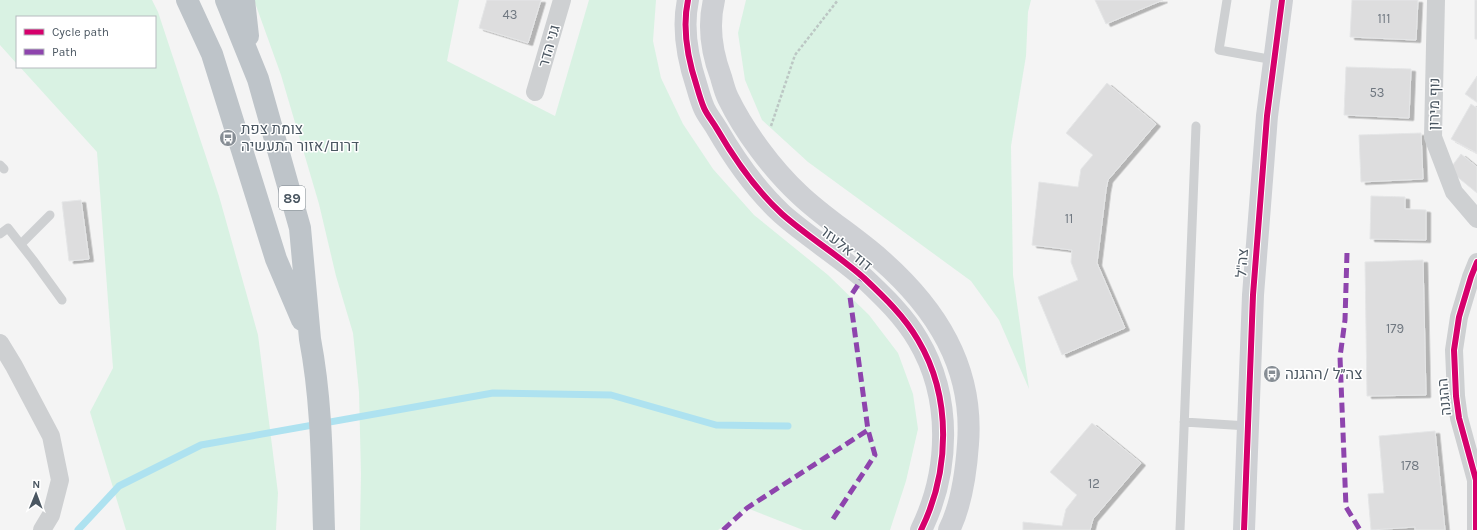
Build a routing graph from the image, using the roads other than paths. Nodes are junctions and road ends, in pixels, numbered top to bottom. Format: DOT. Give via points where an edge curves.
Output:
graph roads {
  1 [pos="187,0"];
  2 [pos="226,0"];
  3 [pos="244,0"];
  4 [pos="562,0"];
  5 [pos="688,0"];
  6 [pos="714,0"];
  7 [pos="1227,0"];
  8 [pos="1282,0"];
  9 [pos="1436,0"];
  10 [pos="1274,60"];
  11 [pos="250,61"];
  12 [pos="535,92"];
  13 [pos="1196,126"];
  14 [pos="50,215"];
  15 [pos="1477,219"];
  16 [pos="0,234"];
  17 [pos="21,244"];
  18 [pos="1477,262"];
  19 [pos="62,300"];
  20 [pos="310,339"];
  21 [pos="0,343"];
  22 [pos="1184,422"];
  23 [pos="1248,426"];
  24 [pos="42,530"];
  25 [pos="324,530"];
  26 [pos="921,530"];
  27 [pos="949,530"];
  28 [pos="1180,530"];
  29 [pos="1244,530"];
  30 [pos="1476,530"];
  1 -- 20 [label="highway, 89" via="212,54 276,258"];
  2 -- 11 [label="highway, 89"];
  3 -- 11 [label="highway"];
  4 -- 12 [label="street, גני הדר"];
  5 -- 26 [label="street, דוד אלעזר" via="686,38 692,73 704,108 741,168 782,213 863,277 897,311 918,339 931,365 941,402 944,428 942,461 936,490"];
  6 -- 27 [label="street, דוד אלעזר" via="712,36 717,67 727,97 762,153 799,194 880,258 917,294 940,326 955,356 966,397 970,427 961,496"];
  7 -- 10 [label="lane" via="1219,50"];
  8 -- 10 [label="street, צה\"ל"];
  9 -- 15 [label="street, נוף מירון" via="1433,137 1454,192"];
  10 -- 23 [label="street, צה\"ל" via="1253,295"];
  11 -- 20 [label="highway, 89" via="270,116 300,228"];
  13 -- 22 [label="lane"];
  14 -- 17 [label="lane"];
  16 -- 17 [label="lane" via="8,228"];
  17 -- 19 [label="lane"];
  18 -- 30 [label="street, ההגנה" via="1459,317 1454,350 1459,418 1476,480"];
  20 -- 25 [label="highway, 89" via="320,421"];
  21 -- 24 [label="street" via="51,436 60,480 51,514"];
  22 -- 23 [label="lane"];
  22 -- 28 [label="lane"];
  23 -- 29 [label="street, צה\"ל"];
}
